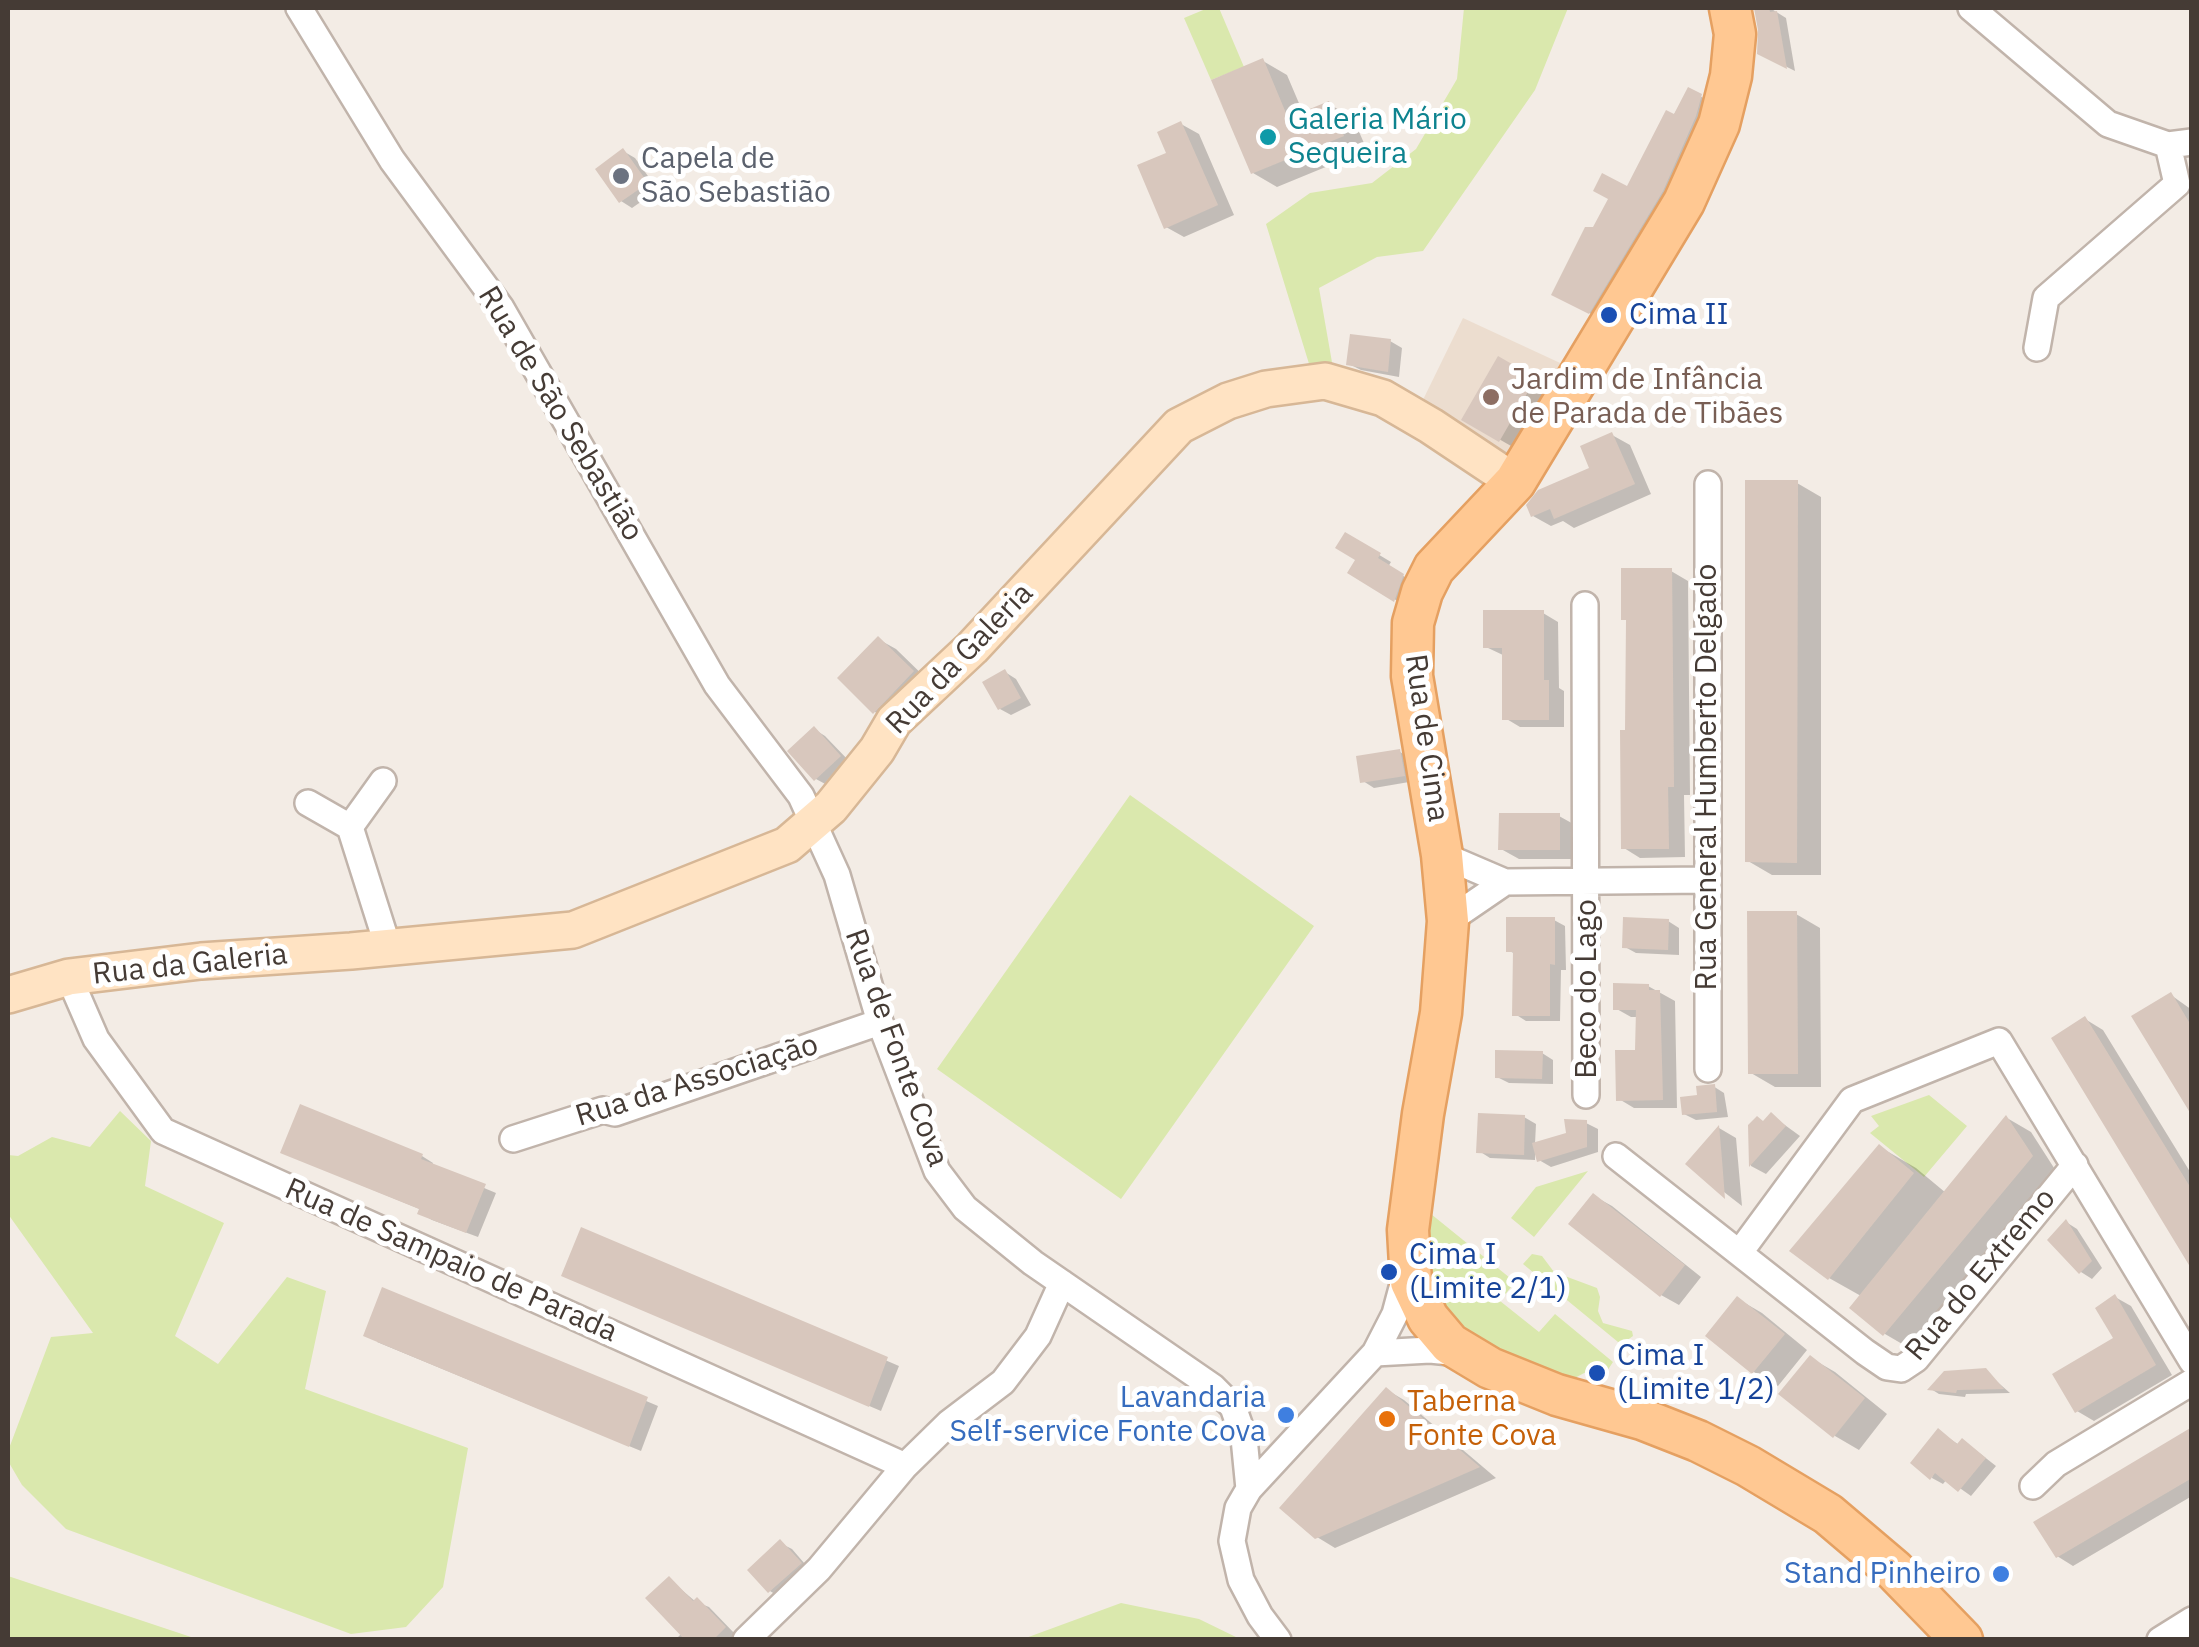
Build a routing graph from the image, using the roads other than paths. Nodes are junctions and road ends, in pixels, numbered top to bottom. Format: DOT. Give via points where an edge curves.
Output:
graph roads {
  1 [pos="299,8"];
  2 [pos="1730,8"];
  3 [pos="1970,8"];
  4 [pos="2180,144"];
  5 [pos="2038,348"];
  6 [pos="1515,482"];
  7 [pos="1708,484"];
  8 [pos="1585,605"];
  9 [pos="383,781"];
  10 [pos="308,803"];
  11 [pos="815,824"];
  12 [pos="350,826"];
  13 [pos="1442,854"];
  14 [pos="1707,880"];
  15 [pos="1505,882"];
  16 [pos="1588,882"];
  17 [pos="1448,921"];
  18 [pos="388,946"];
  19 [pos="70,977"];
  20 [pos="8,994"];
  21 [pos="880,1022"];
  22 [pos="1708,1069"];
  23 [pos="1586,1094"];
  24 [pos="513,1139"];
  25 [pos="1616,1156"];
  26 [pos="2075,1165"];
  27 [pos="1740,1252"];
  28 [pos="1410,1258"];
  29 [pos="1062,1283"];
  30 [pos="1375,1353"];
  31 [pos="1467,1354"];
  32 [pos="2192,1361"];
  33 [pos="2192,1382"];
  34 [pos="904,1466"];
  35 [pos="2032,1486"];
  36 [pos="1249,1488"];
  37 [pos="2192,1620"];
  38 [pos="746,1640"];
  39 [pos="1278,1640"];
  40 [pos="1962,1640"];
  41 [pos="2160,1640"];
  1 -- 11 [label="street, Rua de São Sebastião" via="392,160 501,308 717,685"];
  2 -- 6 [label="main road, Rua de Cima" via="1735,34 1720,124 1691,187"];
  3 -- 4 [label="street" via="2108,124"];
  4 -- 5 [label="street" via="2176,184 2046,298"];
  6 -- 11 [label="street, Rua da Galeria" via="1383,398 1325,381 1228,401 1179,426 972,648 894,721"];
  6 -- 13 [label="main road, Rua de Cima" via="1434,568 1413,622 1412,676"];
  7 -- 14 [label="street, Rua General Humberto Delgado"];
  8 -- 16 [label="street, Beco do Lago"];
  9 -- 12 [label="street"];
  10 -- 12 [label="street"];
  11 -- 18 [label="street, Rua da Galeria" via="787,845 573,930"];
  11 -- 21 [label="street, Rua de Fonte Cova"];
  12 -- 18 [label="street"];
  13 -- 15 [label="street"];
  13 -- 17 [label="main road, Rua de Cima"];
  14 -- 16 [label="street"];
  14 -- 22 [label="street, Rua General Humberto Delgado"];
  15 -- 16 [label="street"];
  15 -- 17 [label="street"];
  16 -- 23 [label="street, Beco do Lago"];
  17 -- 28 [label="main road, Rua de Cima" via="1408,1230"];
  18 -- 19 [label="street, Rua da Galeria"];
  19 -- 20 [label="street, Rua da Galeria"];
  19 -- 34 [label="street, Rua de Sampaio de Parada" via="96,1039 163,1132"];
  21 -- 24 [label="street, Rua da Associação" via="615,1113 603,1110"];
  21 -- 29 [label="street, Rua de Fonte Cova" via="937,1171 965,1208"];
  25 -- 27 [label="street, Rua do Extremo"];
  26 -- 27 [label="street, Rua do Extremo" via="1901,1369 1876,1360"];
  26 -- 27 [label="street, Rua do Extremo" via="1999,1041 1852,1100"];
  26 -- 32 [label="street, Rua do Extremo"];
  28 -- 30 [label="street" via="1402,1296"];
  28 -- 31 [label="main road, Rua de Cima" via="1411,1282 1428,1318"];
  29 -- 34 [label="street" via="1038,1336 1003,1382"];
  29 -- 36 [label="street, Rua de Fonte Cova" via="1233,1406"];
  30 -- 31 [label="street"];
  30 -- 36 [label="street"];
  31 -- 40 [label="main road, Rua de Cima" via="1557,1395 1698,1440 1748,1466 1828,1514"];
  33 -- 35 [label="street" via="2056,1464"];
  34 -- 38 [label="street" via="819,1570"];
  36 -- 39 [label="street" via="1232,1542 1241,1580"];
  37 -- 41 [label="street"];
}
